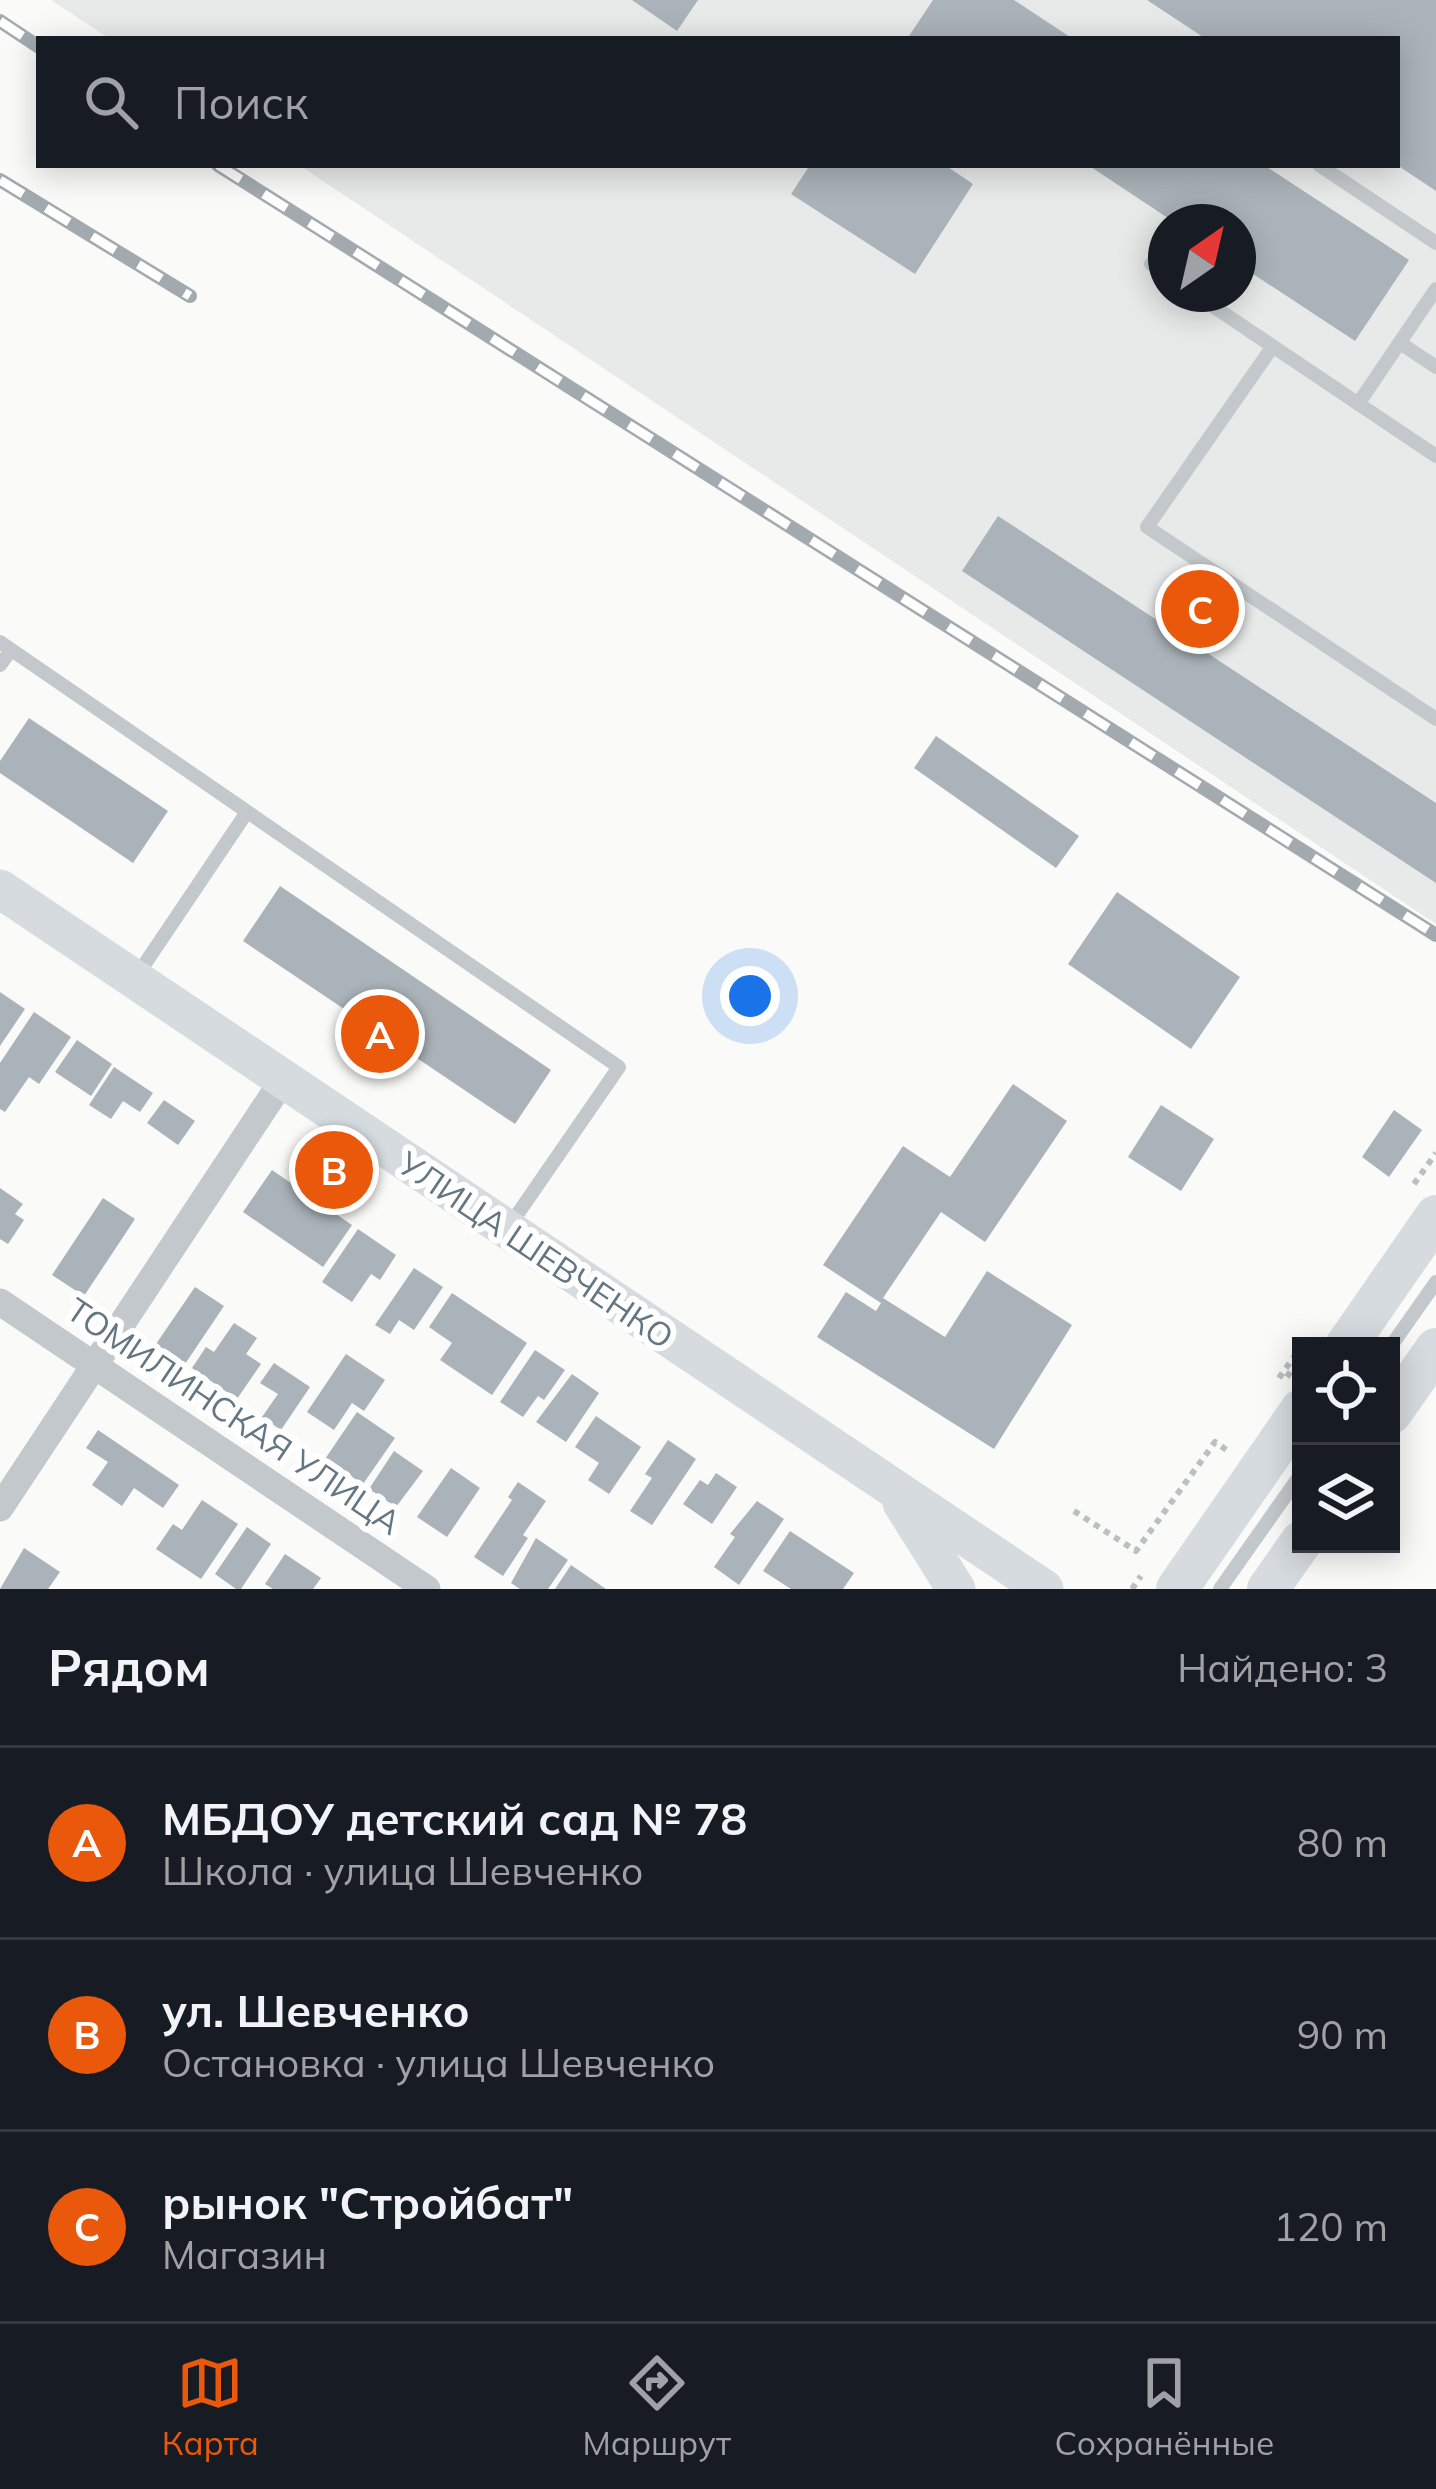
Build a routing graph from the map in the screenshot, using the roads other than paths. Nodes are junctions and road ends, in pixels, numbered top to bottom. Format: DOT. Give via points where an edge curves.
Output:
graph roads {
  1 [pos="1324,168"];
  2 [pos="1436,243"];
  3 [pos="1436,289"];
  4 [pos="1222,312"];
  5 [pos="1400,343"];
  6 [pos="1273,346"];
  7 [pos="1436,367"];
  8 [pos="1358,404"];
  9 [pos="1436,456"];
  10 [pos="5,646"];
  11 [pos="0,665"];
  12 [pos="1436,718"];
  13 [pos="247,812"];
  14 [pos="0,889"];
  15 [pos="134,980"];
  16 [pos="283,1080"];
  17 [pos="1436,1216"];
  18 [pos="506,1231"];
  19 [pos="1436,1282"];
  20 [pos="0,1302"];
  21 [pos="1352,1337"];
  22 [pos="1397,1337"];
  23 [pos="1436,1349"];
  24 [pos="94,1365"];
  25 [pos="1400,1400"];
  26 [pos="1292,1423"];
  27 [pos="1292,1487"];
  28 [pos="893,1489"];
  29 [pos="0,1508"];
  30 [pos="1293,1553"];
  31 [pos="990,1575"];
  32 [pos="427,1589"];
  33 [pos="956,1589"];
  34 [pos="1043,1589"];
  35 [pos="1177,1589"];
  36 [pos="1220,1589"];
  37 [pos="1268,1589"];
  1 -- 2 [label="lane"];
  3 -- 5 [label="lane"];
  4 -- 6 [label="lane"];
  5 -- 7 [label="lane"];
  5 -- 8 [label="lane"];
  6 -- 8 [label="lane"];
  6 -- 12 [label="lane" via="1148,527"];
  8 -- 9 [label="lane"];
  10 -- 11 [label="lane"];
  10 -- 13 [label="lane"];
  13 -- 15 [label="lane"];
  13 -- 18 [label="lane" via="619,1067"];
  14 -- 15 [label="main road, УЛИЦА ШЕВЧЕНКО"];
  15 -- 16 [label="main road, УЛИЦА ШЕВЧЕНКО"];
  16 -- 18 [label="main road, УЛИЦА ШЕВЧЕНКО"];
  16 -- 24 [label="street"];
  17 -- 21 [label="main road"];
  18 -- 28 [label="main road, УЛИЦА ШЕВЧЕНКО"];
  19 -- 22 [label="lane"];
  20 -- 24 [label="street, ТОМИЛИНСКАЯ УЛИЦА"];
  23 -- 25 [label="main road"];
  24 -- 29 [label="street"];
  24 -- 32 [label="street, ТОМИЛИНСКАЯ УЛИЦА"];
  26 -- 35 [label="main road"];
  27 -- 36 [label="lane"];
  28 -- 31 [label="main road, УЛИЦА ШЕВЧЕНКО"];
  28 -- 33 [label="main road, УЛИЦА ШЕВЧЕНКО"];
  30 -- 37 [label="main road"];
  31 -- 34 [label="main road, УЛИЦА ШЕВЧЕНКО"];
}
